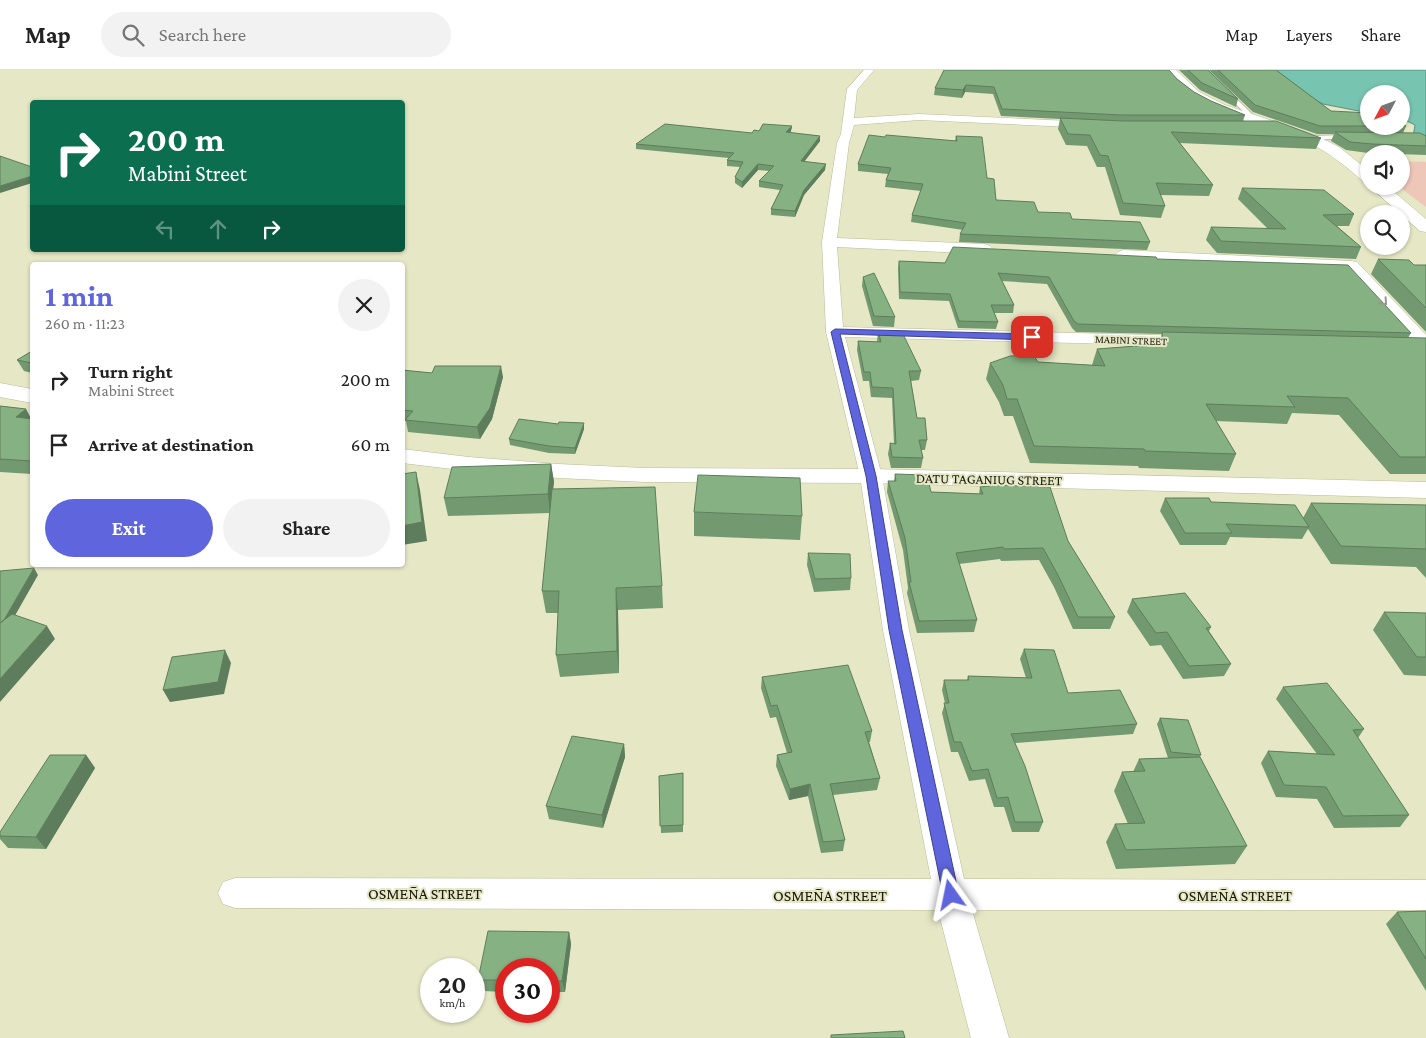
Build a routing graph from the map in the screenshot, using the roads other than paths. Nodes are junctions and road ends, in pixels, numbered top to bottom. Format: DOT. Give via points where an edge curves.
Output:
graph roads {
  1 [pos="869,70"];
  2 [pos="1169,70"];
  3 [pos="1204,70"];
  4 [pos="1254,120"];
  5 [pos="1099,126"];
  6 [pos="1239,126"];
  7 [pos="1274,127"];
  8 [pos="848,128"];
  9 [pos="1355,136"];
  10 [pos="1310,138"];
  11 [pos="1360,172"];
  12 [pos="1388,195"];
  13 [pos="1426,227"];
  14 [pos="829,242"];
  15 [pos="997,250"];
  16 [pos="1105,255"];
  17 [pos="1351,266"];
  18 [pos="1379,267"];
  19 [pos="835,332"];
  20 [pos="1209,342"];
  21 [pos="1406,347"];
  22 [pos="1426,348"];
  23 [pos="0,390"];
  24 [pos="30,396"];
  25 [pos="405,456"];
  26 [pos="871,476"];
  27 [pos="1426,490"];
  28 [pos="235,893"];
  29 [pos="951,895"];
  30 [pos="1426,895"];
  31 [pos="990,1038"];
  1 -- 8 [label="street" via="852,90"];
  2 -- 4 [label="main road" via="1195,95"];
  3 -- 4 [label="lane"];
  4 -- 7 [label="main road"];
  5 -- 8 [label="street" via="962,119"];
  6 -- 7 [label="street"];
  7 -- 10 [label="main road"];
  8 -- 14 [label="street"];
  9 -- 10 [label="lane"];
  10 -- 11 [label="main road" via="1334,150"];
  12 -- 13 [label="main road"];
  14 -- 15 [label="street"];
  14 -- 19 [label="street"];
  16 -- 17 [label="street"];
  17 -- 18 [label="main road"];
  17 -- 22 [label="main road, one-way"];
  19 -- 20 [label="street, MABINI STREET"];
  19 -- 26 [label="street"];
  21 -- 22 [label="street"];
  23 -- 24 [label="main road"];
  25 -- 26 [label="main road, DATU TAGANIUG STREET" via="568,472"];
  26 -- 27 [label="main road, DATU TAGANIUG STREET"];
  26 -- 29 [label="street" via="896,630"];
  28 -- 29 [label="street, OSMEÑA STREET"];
  29 -- 30 [label="street, OSMEÑA STREET"];
  29 -- 31 [label="street"];
}
